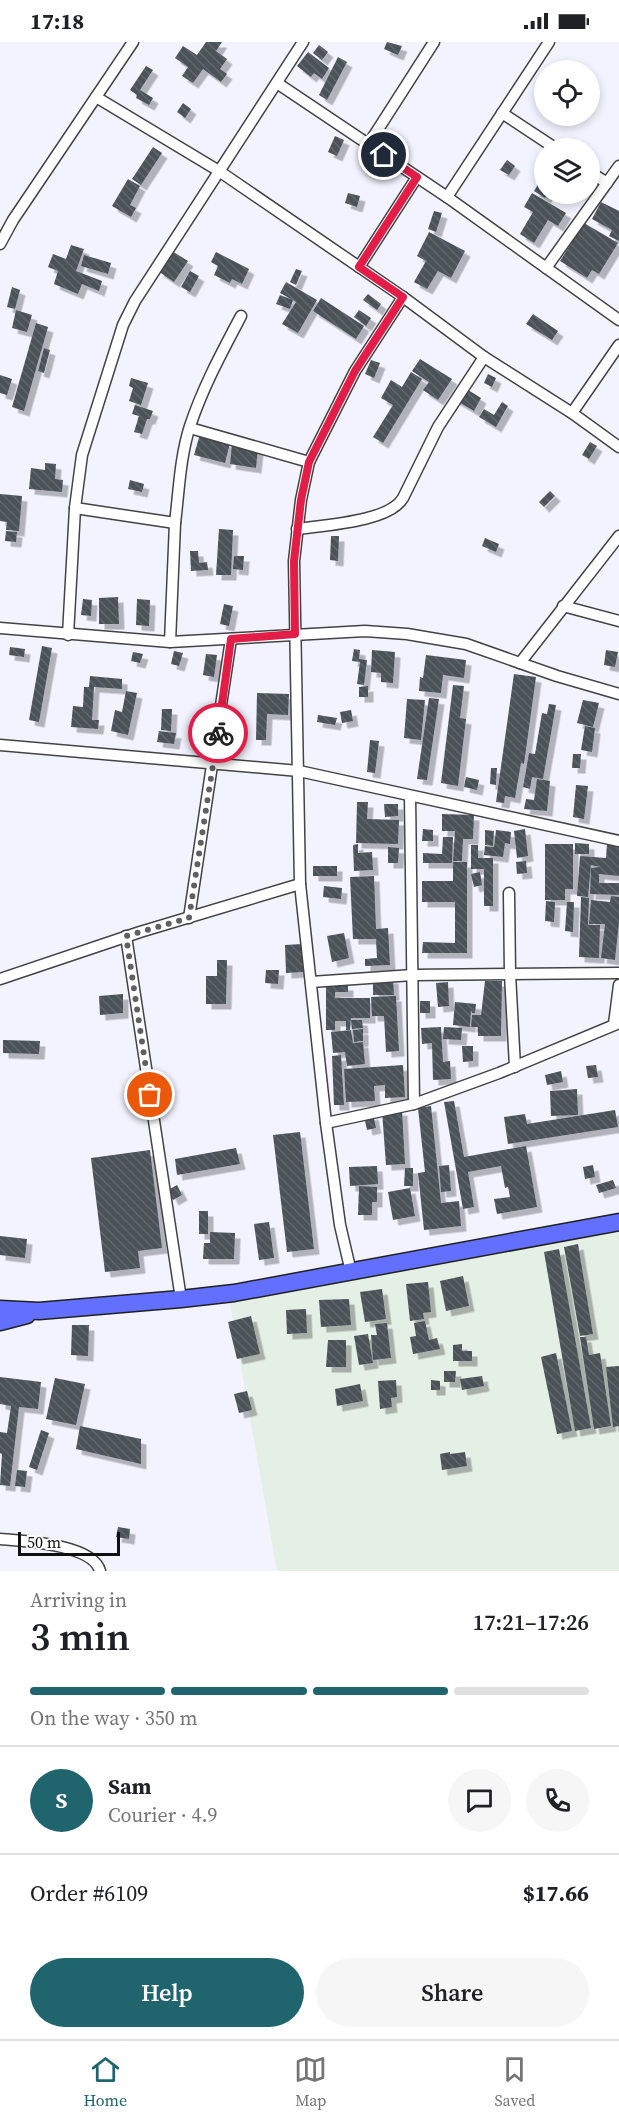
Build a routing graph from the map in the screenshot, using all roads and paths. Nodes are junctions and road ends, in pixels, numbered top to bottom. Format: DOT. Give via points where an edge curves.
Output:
graph roads {
  1 [pos="133,42"];
  2 [pos="303,42"];
  3 [pos="434,42"];
  4 [pos="549,42"];
  5 [pos="277,83"];
  6 [pos="96,97"];
  7 [pos="502,114"];
  8 [pos="539,138"];
  9 [pos="368,145"];
  10 [pos="619,166"];
  11 [pos="219,171"];
  12 [pos="417,177"];
  13 [pos="600,178"];
  14 [pos="607,183"];
  15 [pos="447,197"];
  16 [pos="0,244"];
  17 [pos="359,267"];
  18 [pos="546,268"];
  19 [pos="403,297"];
  20 [pos="242,316"];
  21 [pos="619,320"];
  22 [pos="619,345"];
  23 [pos="484,357"];
  24 [pos="572,413"];
  25 [pos="189,428"];
  26 [pos="619,447"];
  27 [pos="309,462"];
  28 [pos="75,508"];
  29 [pos="175,523"];
  30 [pos="297,529"];
  31 [pos="619,536"];
  32 [pos="564,606"];
  33 [pos="619,621"];
  34 [pos="0,628"];
  35 [pos="295,634"];
  36 [pos="68,635"];
  37 [pos="231,639"];
  38 [pos="170,642"];
  39 [pos="520,663"];
  40 [pos="619,694"];
  41 [pos="0,745"];
  42 [pos="213,764"];
  43 [pos="298,771"];
  44 [pos="410,796"];
  45 [pos="619,841"];
  46 [pos="300,884"];
  47 [pos="509,893"];
  48 [pos="189,918"];
  49 [pos="126,936"];
  50 [pos="619,973"];
  51 [pos="510,974"];
  52 [pos="413,975"];
  53 [pos="0,979"];
  54 [pos="311,982"];
  55 [pos="619,985"];
  56 [pos="617,1023"];
  57 [pos="515,1067"];
  58 [pos="414,1104"];
  59 [pos="326,1123"];
  60 [pos="619,1222"];
  61 [pos="351,1272"];
  62 [pos="181,1299"];
  63 [pos="0,1309"];
  64 [pos="39,1311"];
  65 [pos="0,1322"];
  66 [pos="0,1539"];
  67 [pos="100,1571"];
  1 -- 6 [label="street"];
  2 -- 5 [label="street"];
  3 -- 9 [label="street"];
  4 -- 7 [label="street"];
  5 -- 9 [label="street"];
  5 -- 11 [label="street"];
  6 -- 11 [label="street"];
  6 -- 16 [label="street"];
  7 -- 8 [label="street"];
  7 -- 15 [label="street"];
  9 -- 12 [label="street"];
  10 -- 14 [label="street"];
  11 -- 17 [label="street"];
  11 -- 28 [label="street" via="126,318 82,455"];
  12 -- 15 [label="street"];
  12 -- 17 [label="street"];
  13 -- 14 [label="street"];
  14 -- 18 [label="street"];
  15 -- 18 [label="street"];
  17 -- 19 [label="street"];
  18 -- 21 [label="street"];
  19 -- 23 [label="street"];
  19 -- 27 [label="street" via="355,371"];
  20 -- 25 [label="street" via="212,369"];
  22 -- 24 [label="street"];
  23 -- 24 [label="street"];
  23 -- 30 [label="street" via="438,427 396,508 380,516"];
  24 -- 26 [label="street"];
  25 -- 27 [label="street"];
  25 -- 29 [label="street"];
  27 -- 30 [label="street"];
  28 -- 29 [label="street"];
  28 -- 36 [label="street"];
  29 -- 38 [label="street"];
  30 -- 35 [label="street"];
  31 -- 32 [label="street"];
  32 -- 33 [label="street"];
  32 -- 39 [label="street"];
  34 -- 36 [label="street"];
  35 -- 37 [label="street"];
  35 -- 39 [label="street" via="365,630 426,636 466,644"];
  35 -- 43 [label="street"];
  36 -- 38 [label="street"];
  37 -- 38 [label="street"];
  37 -- 42 [label="street"];
  39 -- 40 [label="street"];
  41 -- 42 [label="street"];
  42 -- 43 [label="street"];
  42 -- 48 [label="street"];
  43 -- 44 [label="street"];
  43 -- 46 [label="street"];
  44 -- 45 [label="street"];
  44 -- 52 [label="street"];
  46 -- 48 [label="street"];
  46 -- 54 [label="street"];
  47 -- 51 [label="street"];
  48 -- 49 [label="street"];
  49 -- 53 [label="street"];
  49 -- 62 [label="street"];
  50 -- 51 [label="street"];
  51 -- 52 [label="street"];
  51 -- 57 [label="street"];
  52 -- 54 [label="street"];
  52 -- 58 [label="street"];
  54 -- 59 [label="street"];
  55 -- 56 [label="street"];
  56 -- 57 [label="street"];
  57 -- 58 [label="street"];
  58 -- 59 [label="street"];
  59 -- 61 [label="street" via="340,1226"];
  60 -- 61 [label="main road"];
  61 -- 62 [label="main road"];
  62 -- 64 [label="main road"];
  63 -- 64 [label="main road"];
  64 -- 65 [label="main road"];
  66 -- 67 [label="street" via="66,1547 87,1556 98,1564"];
}
